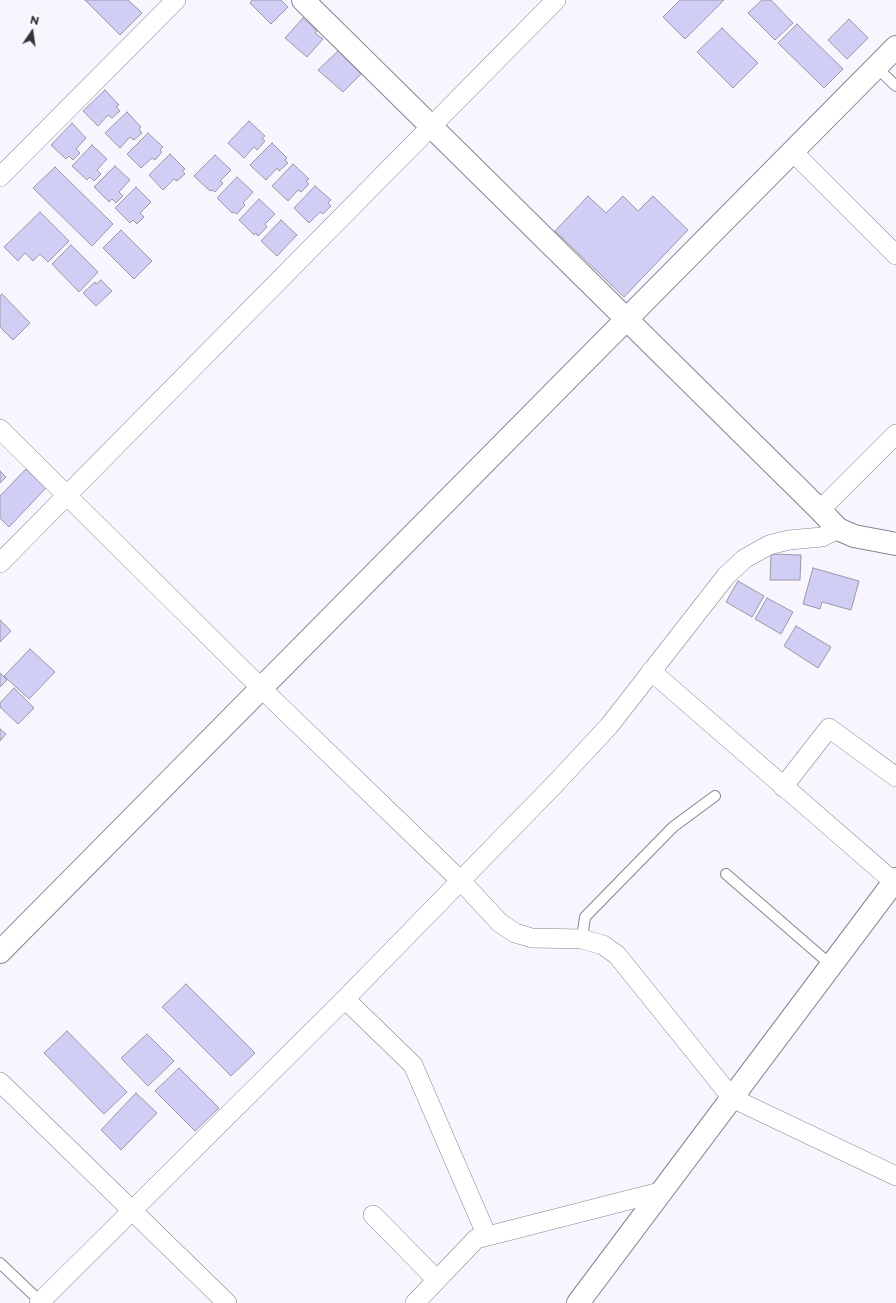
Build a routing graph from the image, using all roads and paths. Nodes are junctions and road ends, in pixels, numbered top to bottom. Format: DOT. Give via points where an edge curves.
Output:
graph roads {
  1 [pos="176,0"];
  2 [pos="303,0"];
  3 [pos="556,0"];
  4 [pos="896,47"];
  5 [pos="876,67"];
  6 [pos="896,86"];
  7 [pos="432,126"];
  8 [pos="792,151"];
  9 [pos="0,177"];
  10 [pos="896,255"];
  11 [pos="625,319"];
  12 [pos="0,429"];
  13 [pos="896,434"];
  14 [pos="67,495"];
  15 [pos="820,510"];
  16 [pos="838,529"];
  17 [pos="896,544"];
  18 [pos="0,563"];
  19 [pos="651,671"];
  20 [pos="262,689"];
  21 [pos="896,777"];
  22 [pos="783,787"];
  23 [pos="715,796"];
  24 [pos="726,874"];
  25 [pos="895,880"];
  26 [pos="461,881"];
  27 [pos="582,939"];
  28 [pos="0,952"];
  29 [pos="831,965"];
  30 [pos="345,999"];
  31 [pos="0,1082"];
  32 [pos="732,1098"];
  33 [pos="896,1176"];
  34 [pos="660,1192"];
  35 [pos="132,1209"];
  36 [pos="373,1215"];
  37 [pos="487,1236"];
  38 [pos="0,1263"];
  39 [pos="436,1279"];
  40 [pos="40,1302"];
  41 [pos="227,1303"];
  42 [pos="415,1303"];
  43 [pos="578,1303"];
  1 -- 9 [label="street"];
  2 -- 7 [label="street"];
  3 -- 7 [label="street"];
  4 -- 5 [label="street"];
  5 -- 6 [label="lane"];
  5 -- 8 [label="street"];
  7 -- 11 [label="street"];
  7 -- 14 [label="street"];
  8 -- 10 [label="street"];
  8 -- 11 [label="street"];
  11 -- 15 [label="street"];
  11 -- 20 [label="street"];
  12 -- 14 [label="street"];
  13 -- 15 [label="street"];
  14 -- 18 [label="street"];
  14 -- 20 [label="street"];
  15 -- 16 [label="street"];
  16 -- 17 [label="street" via="854,536"];
  16 -- 19 [label="street" via="822,537 769,545 744,559 726,576"];
  19 -- 22 [label="street"];
  19 -- 26 [label="street" via="604,732"];
  20 -- 26 [label="street"];
  20 -- 28 [label="street"];
  21 -- 22 [label="street" via="829,728"];
  22 -- 25 [label="street"];
  23 -- 27 [label="lane" via="673,827 585,917"];
  24 -- 29 [label="lane"];
  25 -- 29 [label="street"];
  26 -- 27 [label="street" via="500,923 515,933 532,938"];
  26 -- 30 [label="street"];
  27 -- 32 [label="street" via="603,945 617,955"];
  29 -- 32 [label="street"];
  30 -- 35 [label="street"];
  30 -- 37 [label="street" via="413,1066"];
  31 -- 35 [label="street"];
  32 -- 33 [label="street"];
  32 -- 34 [label="street"];
  34 -- 37 [label="street"];
  34 -- 43 [label="street"];
  35 -- 40 [label="street"];
  35 -- 41 [label="street"];
  36 -- 39 [label="street"];
  37 -- 39 [label="street" via="476,1239"];
  38 -- 40 [label="lane"];
  39 -- 42 [label="street"];
}
